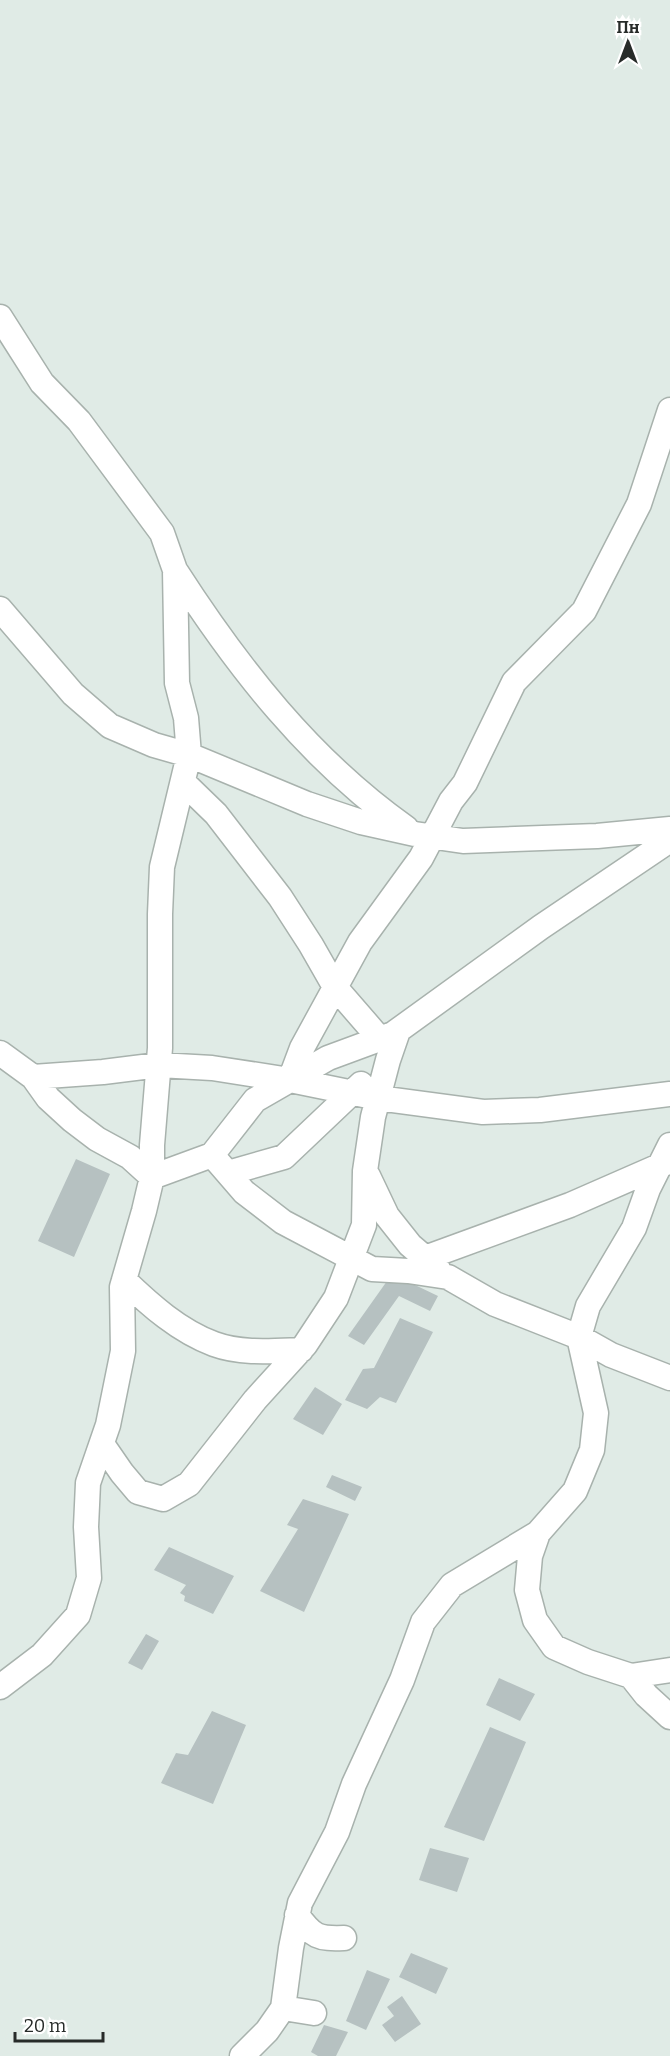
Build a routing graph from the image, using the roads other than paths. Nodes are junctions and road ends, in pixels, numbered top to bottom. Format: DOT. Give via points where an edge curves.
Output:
graph roads {
  1 [pos="0,318"];
  2 [pos="670,410"];
  3 [pos="175,570"];
  4 [pos="0,609"];
  5 [pos="189,755"];
  6 [pos="183,782"];
  7 [pos="670,829"];
  8 [pos="424,836"];
  9 [pos="670,840"];
  10 [pos="335,987"];
  11 [pos="389,1035"];
  12 [pos="0,1053"];
  13 [pos="159,1065"];
  14 [pos="33,1077"];
  15 [pos="290,1080"];
  16 [pos="353,1093"];
  17 [pos="670,1094"];
  18 [pos="378,1098"];
  19 [pos="670,1144"];
  20 [pos="212,1155"];
  21 [pos="665,1164"];
  22 [pos="365,1171"];
  23 [pos="228,1173"];
  24 [pos="152,1177"];
  25 [pos="351,1257"];
  26 [pos="425,1258"];
  27 [pos="448,1277"];
  28 [pos="124,1280"];
  29 [pos="579,1337"];
  30 [pos="301,1350"];
  31 [pos="670,1378"];
  32 [pos="102,1444"];
  33 [pos="538,1533"];
  34 [pos="670,1670"];
  35 [pos="631,1676"];
  36 [pos="0,1687"];
  37 [pos="670,1718"];
  38 [pos="297,1915"];
  39 [pos="344,1938"];
  40 [pos="283,2008"];
  41 [pos="314,2013"];
  42 [pos="242,2056"];
  1 -- 3 [label="street" via="42,383 79,421 162,533"];
  2 -- 8 [label="street" via="639,504 584,612 514,682 465,783"];
  3 -- 5 [label="street" via="177,683 186,718"];
  3 -- 8 [label="street" via="223,642 289,723 336,772 382,811"];
  4 -- 5 [label="street" via="73,694 110,726"];
  5 -- 6 [label="street"];
  5 -- 8 [label="street" via="307,804"];
  6 -- 10 [label="street" via="216,814 280,897"];
  6 -- 13 [label="street" via="162,867"];
  7 -- 8 [label="street" via="463,841"];
  8 -- 10 [label="street" via="421,858 360,942"];
  9 -- 11 [label="street"];
  10 -- 11 [label="street"];
  10 -- 15 [label="street" via="302,1048"];
  11 -- 15 [label="street" via="328,1058"];
  11 -- 16 [label="street" via="365,1081"];
  11 -- 18 [label="street"];
  12 -- 14 [label="street"];
  13 -- 14 [label="street"];
  13 -- 15 [label="street" via="212,1068"];
  13 -- 24 [label="street"];
  14 -- 24 [label="street" via="72,1120 130,1157"];
  15 -- 16 [label="street"];
  15 -- 20 [label="street" via="255,1100"];
  16 -- 18 [label="street"];
  16 -- 23 [label="street" via="284,1157"];
  17 -- 18 [label="street" via="540,1110 483,1112"];
  18 -- 22 [label="street"];
  19 -- 21 [label="street"];
  20 -- 23 [label="street"];
  20 -- 24 [label="street"];
  21 -- 26 [label="street" via="570,1205"];
  21 -- 29 [label="street" via="648,1189 633,1228 588,1306"];
  22 -- 25 [label="street" via="364,1225"];
  22 -- 26 [label="street" via="387,1216"];
  23 -- 25 [label="street" via="244,1192 283,1222"];
  24 -- 28 [label="street"];
  25 -- 27 [label="street" via="372,1269"];
  25 -- 30 [label="street" via="336,1298"];
  26 -- 27 [label="street"];
  27 -- 29 [label="street" via="495,1304"];
  28 -- 30 [label="street" via="178,1326 215,1345 253,1351"];
  28 -- 32 [label="street" via="123,1351"];
  29 -- 31 [label="street" via="611,1355"];
  29 -- 33 [label="street" via="596,1413 592,1450 575,1491"];
  30 -- 32 [label="street" via="255,1400 189,1484 163,1499 138,1492"];
  32 -- 36 [label="street" via="88,1484 89,1578 78,1616 42,1655"];
  33 -- 35 [label="street" via="530,1556 527,1590 535,1620 554,1647"];
  33 -- 38 [label="street" via="452,1585 423,1622 337,1832"];
  34 -- 35 [label="street"];
  35 -- 37 [label="street"];
  38 -- 39 [label="street" via="307,1929 323,1939"];
  38 -- 40 [label="street"];
  40 -- 41 [label="street"];
  40 -- 42 [label="street"];
}
